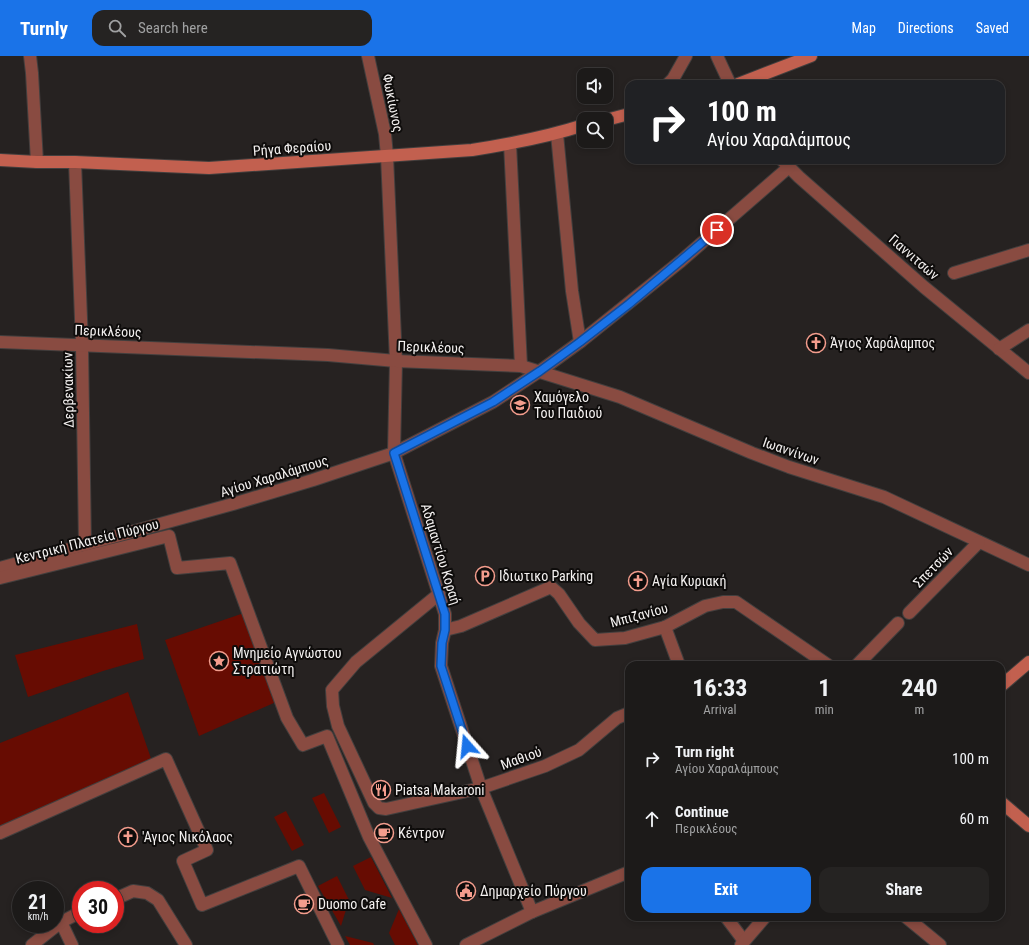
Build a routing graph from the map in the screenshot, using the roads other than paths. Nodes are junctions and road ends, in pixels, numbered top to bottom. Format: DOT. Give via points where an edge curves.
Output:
graph roads {
  1 [pos="30,56"];
  2 [pos="368,56"];
  3 [pos="686,56"];
  4 [pos="717,56"];
  5 [pos="811,56"];
  6 [pos="672,80"];
  7 [pos="728,80"];
  8 [pos="748,80"];
  9 [pos="625,115"];
  10 [pos="613,118"];
  11 [pos="577,128"];
  12 [pos="557,134"];
  13 [pos="510,144"];
  14 [pos="387,156"];
  15 [pos="0,160"];
  16 [pos="37,162"];
  17 [pos="75,162"];
  18 [pos="785,164"];
  19 [pos="1029,250"];
  20 [pos="954,273"];
  21 [pos="1029,330"];
  22 [pos="0,342"];
  23 [pos="580,342"];
  24 [pos="82,345"];
  25 [pos="999,349"];
  26 [pos="396,361"];
  27 [pos="521,366"];
  28 [pos="540,371"];
  29 [pos="1029,373"];
  30 [pos="394,453"];
  31 [pos="979,542"];
  32 [pos="85,545"];
  33 [pos="1029,565"];
  34 [pos="0,568"];
  35 [pos="0,578"];
  36 [pos="439,594"];
  37 [pos="909,613"];
  38 [pos="898,623"];
  39 [pos="665,626"];
  40 [pos="445,630"];
  41 [pos="678,661"];
  42 [pos="822,661"];
  43 [pos="861,661"];
  44 [pos="1029,662"];
  45 [pos="1005,683"];
  46 [pos="625,715"];
  47 [pos="481,788"];
  48 [pos="1005,805"];
  49 [pos="1029,826"];
  50 [pos="0,833"];
  51 [pos="625,874"];
  52 [pos="124,895"];
  53 [pos="532,912"];
  54 [pos="729,921"];
  55 [pos="762,921"];
  56 [pos="911,921"];
  57 [pos="64,928"];
  58 [pos="47,933"];
  59 [pos="743,943"];
  60 [pos="32,945"];
  61 [pos="72,945"];
  62 [pos="186,945"];
  63 [pos="338,945"];
  64 [pos="426,945"];
  65 [pos="466,945"];
  66 [pos="940,945"];
  1 -- 16 [label="street"];
  2 -- 14 [label="street, Φωκίωνος" via="385,134"];
  3 -- 6 [label="street"];
  4 -- 7 [label="street"];
  5 -- 8 [label="street"];
  9 -- 10 [label="street"];
  11 -- 12 [label="street, Ρήγα Φεραίου"];
  12 -- 13 [label="street, Ρήγα Φεραίου"];
  12 -- 23 [label="street" via="572,291"];
  13 -- 14 [label="street, Ρήγα Φεραίου" via="472,150"];
  13 -- 27 [label="street"];
  14 -- 17 [label="street, Ρήγα Φεραίου" via="209,168"];
  14 -- 26 [label="street, Φωκίωνος"];
  15 -- 16 [label="street, Ρήγα Φεραίου"];
  16 -- 17 [label="street, Ρήγα Φεραίου"];
  17 -- 24 [label="street, Δερβενακίων"];
  18 -- 23 [label="street" via="681,261"];
  18 -- 25 [label="street, Γιαννιτσών" via="924,287"];
  19 -- 20 [label="street"];
  21 -- 25 [label="street"];
  22 -- 24 [label="street, Περικλέους"];
  23 -- 28 [label="street"];
  24 -- 26 [label="street, Περικλέους" via="328,355"];
  24 -- 32 [label="street, Δερβενακίων"];
  25 -- 29 [label="street, Γιαννιτσών"];
  26 -- 27 [label="street, Περικλέους"];
  26 -- 30 [label="street, Αδαμαντίου Κοραή"];
  27 -- 28 [label="street, Περικλέους"];
  28 -- 30 [label="street, Αγίου Χαραλάμπους" via="493,402"];
  28 -- 31 [label="street, Ιωαννίνων" via="620,397 789,467 884,498"];
  30 -- 32 [label="street, Αγίου Χαραλάμπους" via="233,504"];
  30 -- 36 [label="street, Αδαμαντίου Κοραή"];
  31 -- 33 [label="street, Ιωαννίνων"];
  31 -- 37 [label="street, Σπετσών"];
  32 -- 34 [label="street, Αγίου Χαραλάμπους"];
  35 -- 64 [label="street, Κεντρική Πλατεία Πύργου" via="169,536 177,568 230,563 287,718 303,745 327,736 369,837"];
  36 -- 40 [label="street, Αδαμαντίου Κοραή" via="445,614"];
  36 -- 47 [label="street, Μαθιού" via="356,662 332,690 333,706 338,726 374,803 379,808 386,809"];
  38 -- 43 [label="street"];
  39 -- 40 [label="street, Μπιζανίου" via="625,638 595,640 551,587 461,626"];
  39 -- 41 [label="street"];
  39 -- 42 [label="street, Μπιζανίου" via="705,606 736,602"];
  40 -- 47 [label="street, Αδαμαντίου Κοραή" via="441,666"];
  44 -- 45 [label="street"];
  46 -- 47 [label="street, Μαθιού" via="616,718 579,750 545,766"];
  47 -- 53 [label="street, Αδαμαντίου Κοραή"];
  48 -- 49 [label="street"];
  50 -- 63 [label="street" via="166,759 207,850 183,861 202,905 299,866"];
  51 -- 53 [label="street"];
  52 -- 62 [label="street" via="133,891 147,893 158,900"];
  53 -- 65 [label="street"];
  54 -- 59 [label="street"];
  55 -- 59 [label="street"];
  56 -- 66 [label="street"];
  57 -- 61 [label="street"];
  58 -- 60 [label="street"];
}
